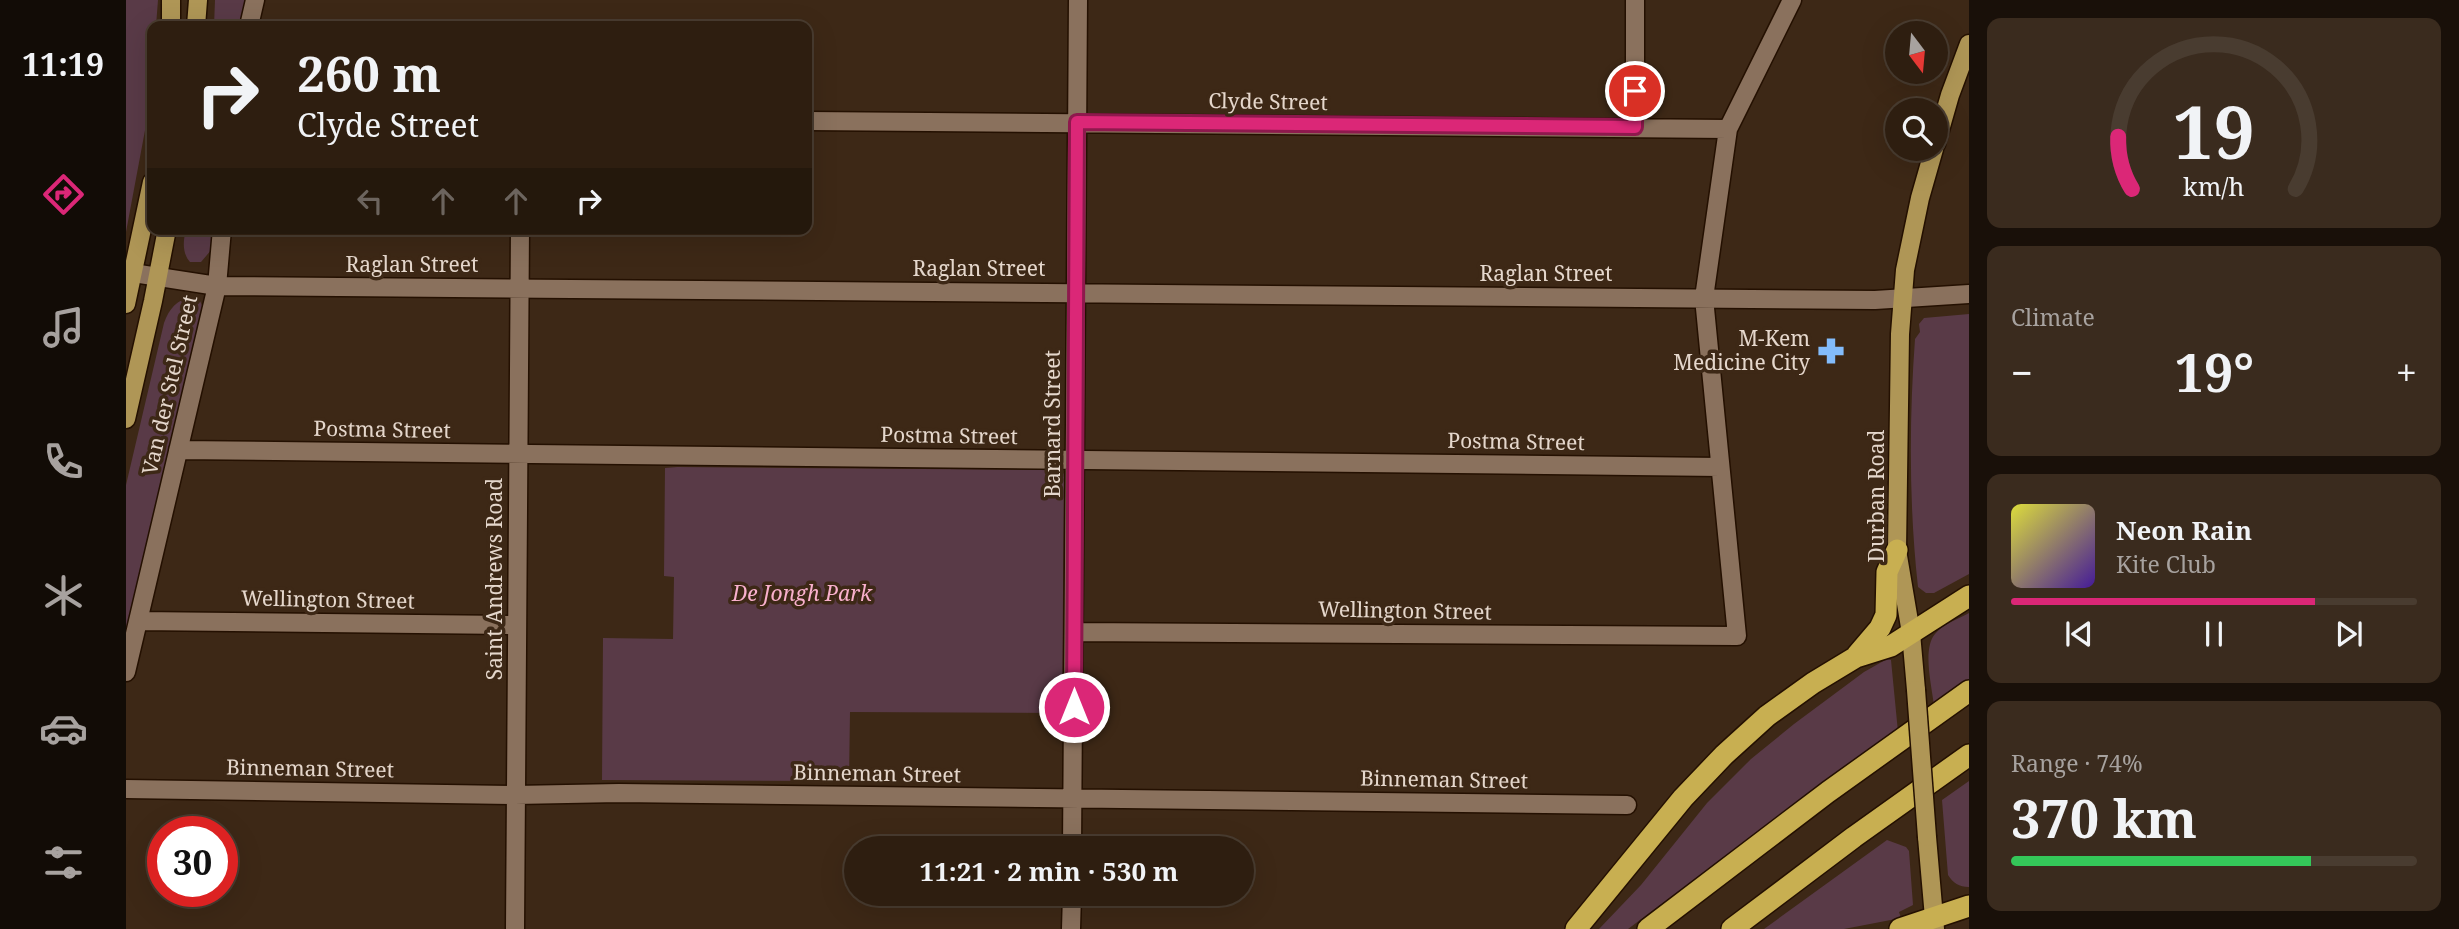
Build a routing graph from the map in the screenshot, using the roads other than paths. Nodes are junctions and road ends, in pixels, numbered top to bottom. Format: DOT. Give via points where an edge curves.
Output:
graph roads {
  1 [pos="171,0"];
  2 [pos="198,0"];
  3 [pos="255,0"];
  4 [pos="1078,0"];
  5 [pos="1635,0"];
  6 [pos="1792,0"];
  7 [pos="171,21"];
  8 [pos="196,21"];
  9 [pos="250,21"];
  10 [pos="1969,44"];
  11 [pos="1948,102"];
  12 [pos="812,121"];
  13 [pos="1077,122"];
  14 [pos="1635,127"];
  15 [pos="1728,129"];
  16 [pos="1931,161"];
  17 [pos="147,203"];
  18 [pos="166,235"];
  19 [pos="221,235"];
  20 [pos="520,235"];
  21 [pos="130,273"];
  22 [pos="158,278"];
  23 [pos="217,286"];
  24 [pos="519,288"];
  25 [pos="1076,293"];
  26 [pos="1969,293"];
  27 [pos="1704,298"];
  28 [pos="1744,299"];
  29 [pos="1902,299"];
  30 [pos="126,304"];
  31 [pos="1706,320"];
  32 [pos="126,419"];
  33 [pos="178,450"];
  34 [pos="518,455"];
  35 [pos="1076,460"];
  36 [pos="1720,467"];
  37 [pos="1897,550"];
  38 [pos="1969,596"];
  39 [pos="138,621"];
  40 [pos="517,625"];
  41 [pos="1074,632"];
  42 [pos="1911,633"];
  43 [pos="1856,657"];
  44 [pos="126,672"];
  45 [pos="1969,691"];
  46 [pos="1969,755"];
  47 [pos="126,789"];
  48 [pos="515,795"];
  49 [pos="1073,799"];
  50 [pos="1627,805"];
  51 [pos="1072,836"];
  52 [pos="1072,906"];
  53 [pos="1969,906"];
  54 [pos="1934,924"];
  55 [pos="515,929"];
  56 [pos="1071,929"];
  57 [pos="1576,929"];
  58 [pos="1648,929"];
  59 [pos="1732,929"];
  60 [pos="1900,929"];
  1 -- 7 [label="main road"];
  2 -- 8 [label="main road"];
  3 -- 9 [label="street"];
  4 -- 13 [label="street, Barnard Street"];
  5 -- 14 [label="street"];
  6 -- 15 [label="street"];
  10 -- 11 [label="main road"];
  12 -- 13 [label="street, Clyde Street"];
  13 -- 14 [label="street, Clyde Street"];
  13 -- 25 [label="street, Barnard Street"];
  14 -- 15 [label="street, Clyde Street"];
  15 -- 27 [label="street"];
  16 -- 29 [label="main road, Durban Road"];
  17 -- 21 [label="main road"];
  18 -- 22 [label="main road"];
  19 -- 23 [label="street, Van der Stel Street"];
  20 -- 24 [label="street, Saint Andrews Road"];
  21 -- 22 [label="street, Raglan Street"];
  21 -- 30 [label="main road"];
  22 -- 23 [label="street, Raglan Street"];
  22 -- 32 [label="main road"];
  23 -- 24 [label="street, Raglan Street"];
  23 -- 33 [label="street, Van der Stel Street"];
  24 -- 25 [label="street, Raglan Street"];
  24 -- 34 [label="street, Saint Andrews Road"];
  25 -- 27 [label="street, Raglan Street"];
  25 -- 35 [label="street, Barnard Street"];
  26 -- 29 [label="street, Raglan Street"];
  27 -- 28 [label="street, Raglan Street"];
  27 -- 31 [label="street"];
  28 -- 29 [label="street, Raglan Street"];
  28 -- 31 [label="street" via="1720,307"];
  29 -- 37 [label="main road, Durban Road"];
  31 -- 36 [label="street"];
  33 -- 34 [label="street, Postma Street"];
  33 -- 39 [label="street, Van der Stel Street"];
  34 -- 35 [label="street, Postma Street"];
  34 -- 40 [label="street, Saint Andrews Road"];
  35 -- 36 [label="street, Postma Street"];
  35 -- 41 [label="street, Barnard Street"];
  36 -- 41 [label="street, Wellington Street" via="1737,636"];
  37 -- 42 [label="main road, Durban Road"];
  37 -- 43 [label="highway" via="1887,572 1886,615"];
  38 -- 42 [label="highway"];
  39 -- 40 [label="street, Wellington Street"];
  39 -- 44 [label="street, Van der Stel Street"];
  40 -- 48 [label="street, Saint Andrews Road"];
  41 -- 49 [label="street, Barnard Street"];
  42 -- 43 [label="highway" via="1891,646"];
  42 -- 54 [label="main road, Durban Road, bridge"];
  43 -- 57 [label="highway" via="1767,716 1724,755 1682,798"];
  45 -- 58 [label="highway"];
  46 -- 59 [label="highway"];
  47 -- 48 [label="street, Binneman Street"];
  48 -- 49 [label="street, Binneman Street"];
  48 -- 55 [label="street, Saint Andrews Road"];
  49 -- 50 [label="street, Binneman Street"];
  49 -- 51 [label="street, Barnard Street"];
  52 -- 56 [label="street"];
  53 -- 54 [label="highway"];
  54 -- 60 [label="highway"];
}
